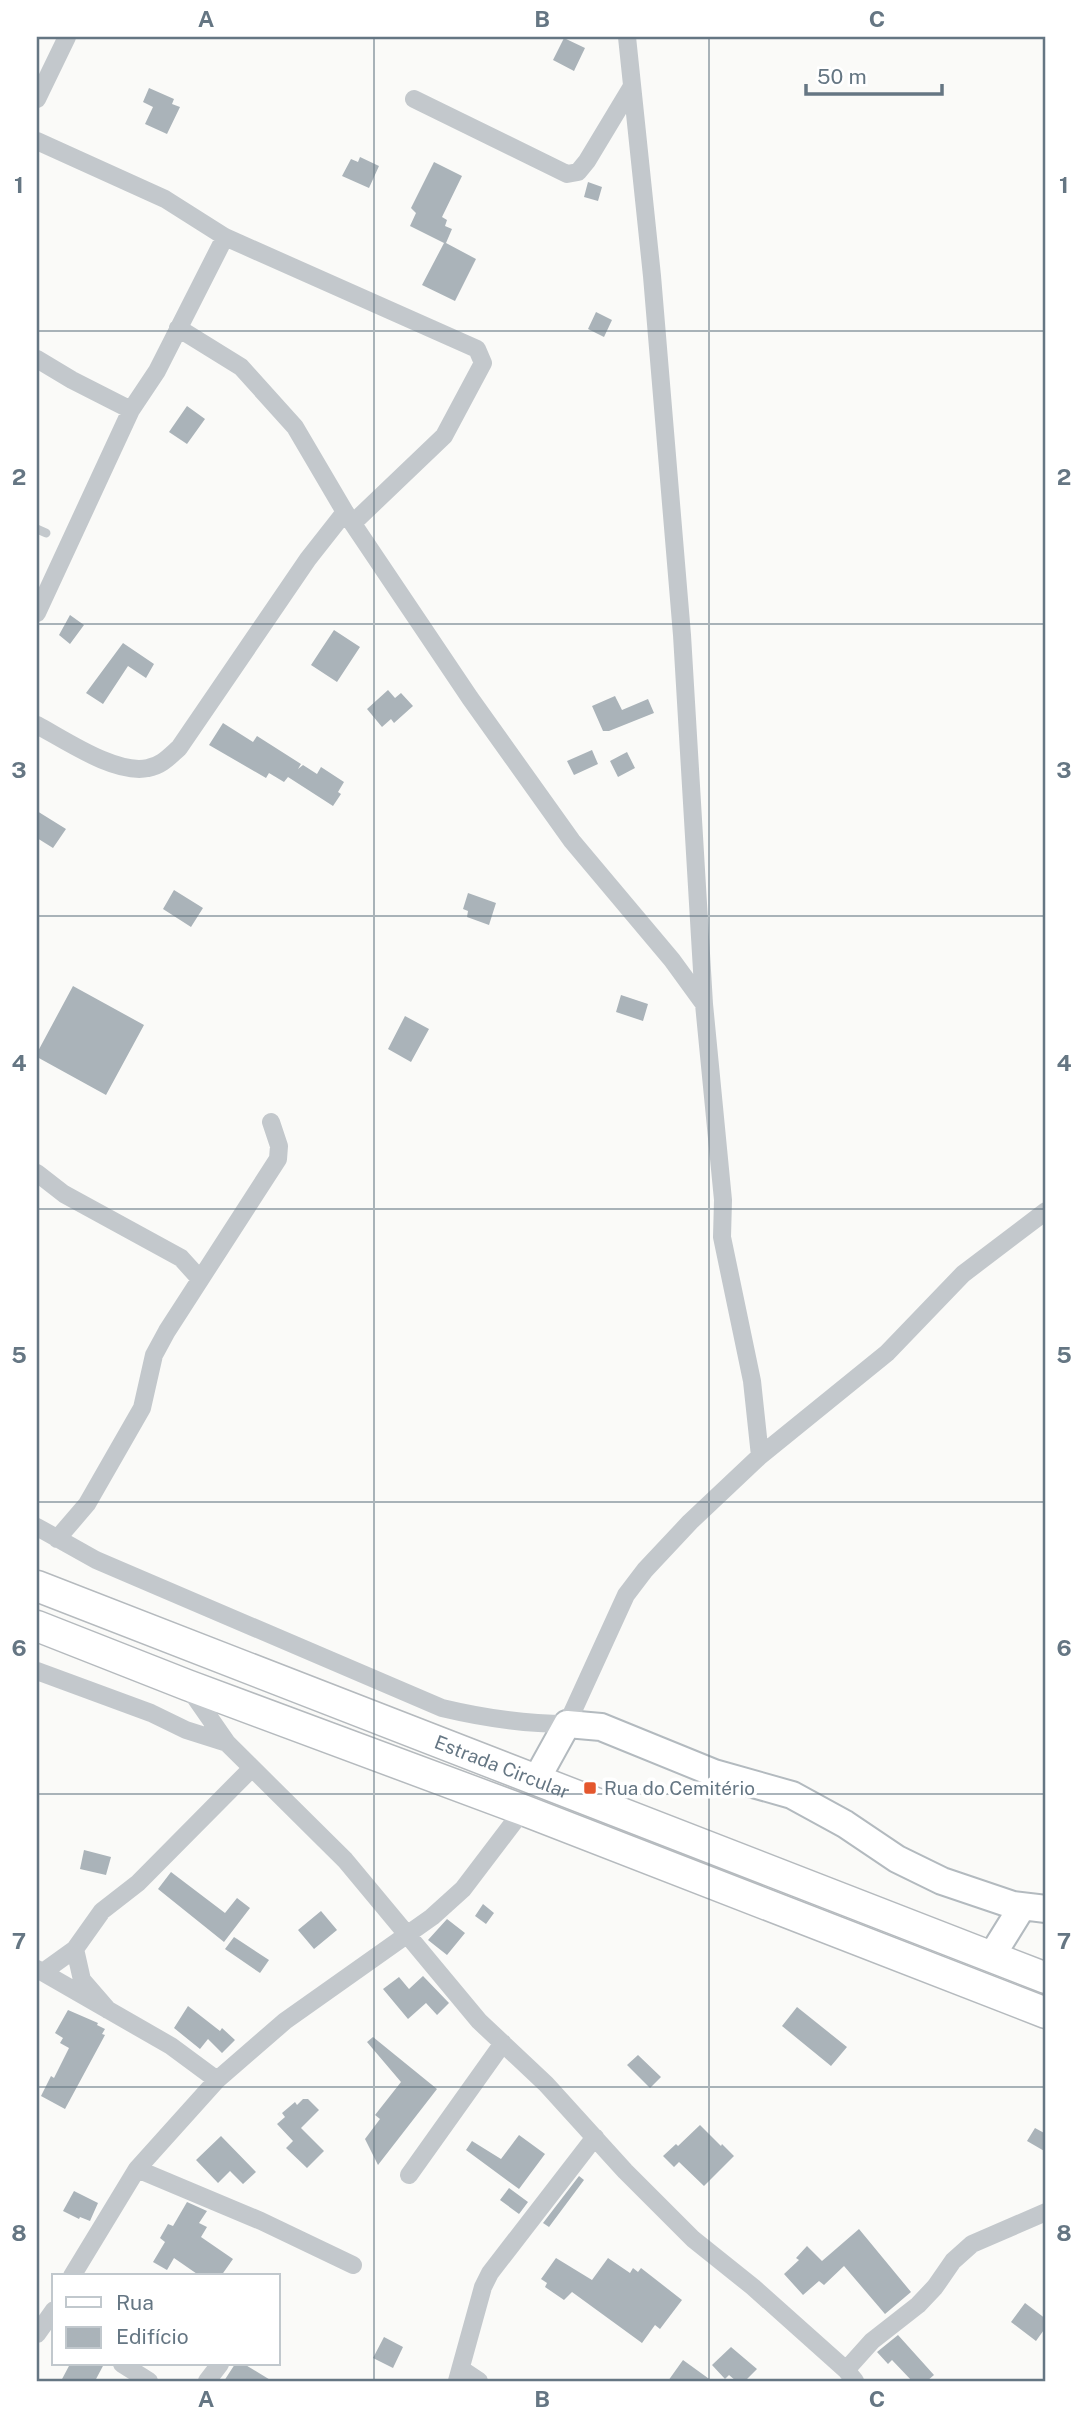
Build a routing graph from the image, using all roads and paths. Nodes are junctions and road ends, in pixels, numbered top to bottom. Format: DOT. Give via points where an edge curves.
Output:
graph roads {
  1 [pos="67,37"];
  2 [pos="627,37"];
  3 [pos="631,88"];
  4 [pos="37,99"];
  5 [pos="414,99"];
  6 [pos="37,141"];
  7 [pos="225,237"];
  8 [pos="178,328"];
  9 [pos="37,359"];
  10 [pos="131,410"];
  11 [pos="349,517"];
  12 [pos="37,613"];
  13 [pos="37,725"];
  14 [pos="704,1004"];
  15 [pos="271,1122"];
  16 [pos="37,1173"];
  17 [pos="1045,1215"];
  18 [pos="200,1279"];
  19 [pos="760,1456"];
  20 [pos="37,1527"];
  21 [pos="57,1539"];
  22 [pos="37,1586"];
  23 [pos="37,1626"];
  24 [pos="37,1671"];
  25 [pos="187,1685"];
  26 [pos="567,1724"];
  27 [pos="227,1743"];
  28 [pos="252,1768"];
  29 [pos="536,1780"];
  30 [pos="523,1810"];
  31 [pos="1038,1911"];
  32 [pos="407,1934"];
  33 [pos="75,1949"];
  34 [pos="992,1957"];
  35 [pos="40,1970"];
  36 [pos="1046,1978"];
  37 [pos="108,2010"];
  38 [pos="1046,2012"];
  39 [pos="503,2043"];
  40 [pos="217,2080"];
  41 [pos="595,2137"];
  42 [pos="137,2168"];
  43 [pos="409,2175"];
  44 [pos="1046,2212"];
  45 [pos="353,2265"];
  46 [pos="73,2274"];
  47 [pos="52,2316"];
  48 [pos="37,2334"];
  49 [pos="125,2366"];
  50 [pos="218,2366"];
  51 [pos="459,2375"];
  52 [pos="851,2376"];
  53 [pos="149,2381"];
  54 [pos="207,2381"];
  55 [pos="479,2381"];
  1 -- 4 [label="street"];
  2 -- 3 [label="street"];
  3 -- 5 [label="street" via="587,161 578,173 567,174"];
  3 -- 14 [label="street" via="681,621"];
  6 -- 7 [label="street" via="164,199"];
  7 -- 8 [label="street"];
  7 -- 11 [label="street" via="477,349 483,363 444,436"];
  8 -- 10 [label="street"];
  8 -- 11 [label="street" via="241,367 295,427"];
  9 -- 10 [label="street"];
  10 -- 12 [label="street"];
  11 -- 13 [label="street" via="308,559 179,748 162,764 125,769"];
  11 -- 14 [label="street" via="572,841"];
  14 -- 19 [label="street" via="723,1200 722,1237 752,1381"];
  15 -- 18 [label="street" via="278,1159"];
  16 -- 18 [label="street" via="64,1194 181,1258"];
  17 -- 19 [label="street" via="963,1274 887,1353"];
  18 -- 21 [label="street" via="154,1355 142,1408 86,1504"];
  19 -- 26 [label="street" via="690,1522 626,1595"];
  20 -- 21 [label="street"];
  21 -- 26 [label="street" via="96,1560 442,1708 483,1718"];
  22 -- 29 [label="main road, Estrada Circular"];
  23 -- 25 [label="main road, Estrada Circular"];
  24 -- 27 [label="street"];
  25 -- 27 [label="street"];
  25 -- 30 [label="main road, Estrada Circular"];
  26 -- 29 [label="street"];
  26 -- 31 [label="street" via="601,1727 714,1773 792,1795 918,1870"];
  27 -- 28 [label="street"];
  28 -- 32 [label="street" via="345,1860"];
  28 -- 33 [label="street" via="138,1883 102,1911"];
  29 -- 34 [label="main road, Estrada Circular"];
  30 -- 32 [label="street" via="463,1889"];
  30 -- 38 [label="main road, Estrada Circular"];
  31 -- 34 [label="street"];
  32 -- 39 [label="street"];
  32 -- 40 [label="street" via="285,2021"];
  33 -- 35 [label="street"];
  33 -- 37 [label="street" via="82,1980"];
  34 -- 36 [label="main road, Estrada Circular"];
  35 -- 37 [label="street"];
  37 -- 40 [label="street" via="171,2046"];
  39 -- 41 [label="street"];
  39 -- 43 [label="street"];
  40 -- 42 [label="street"];
  41 -- 51 [label="street" via="490,2273"];
  41 -- 52 [label="street" via="693,2239"];
  42 -- 45 [label="street"];
  42 -- 46 [label="street"];
  44 -- 52 [label="street" via="972,2244 918,2305 872,2341"];
  47 -- 48 [label="street"];
  49 -- 53 [label="street"];
  50 -- 54 [label="street"];
  51 -- 55 [label="street"];
}
